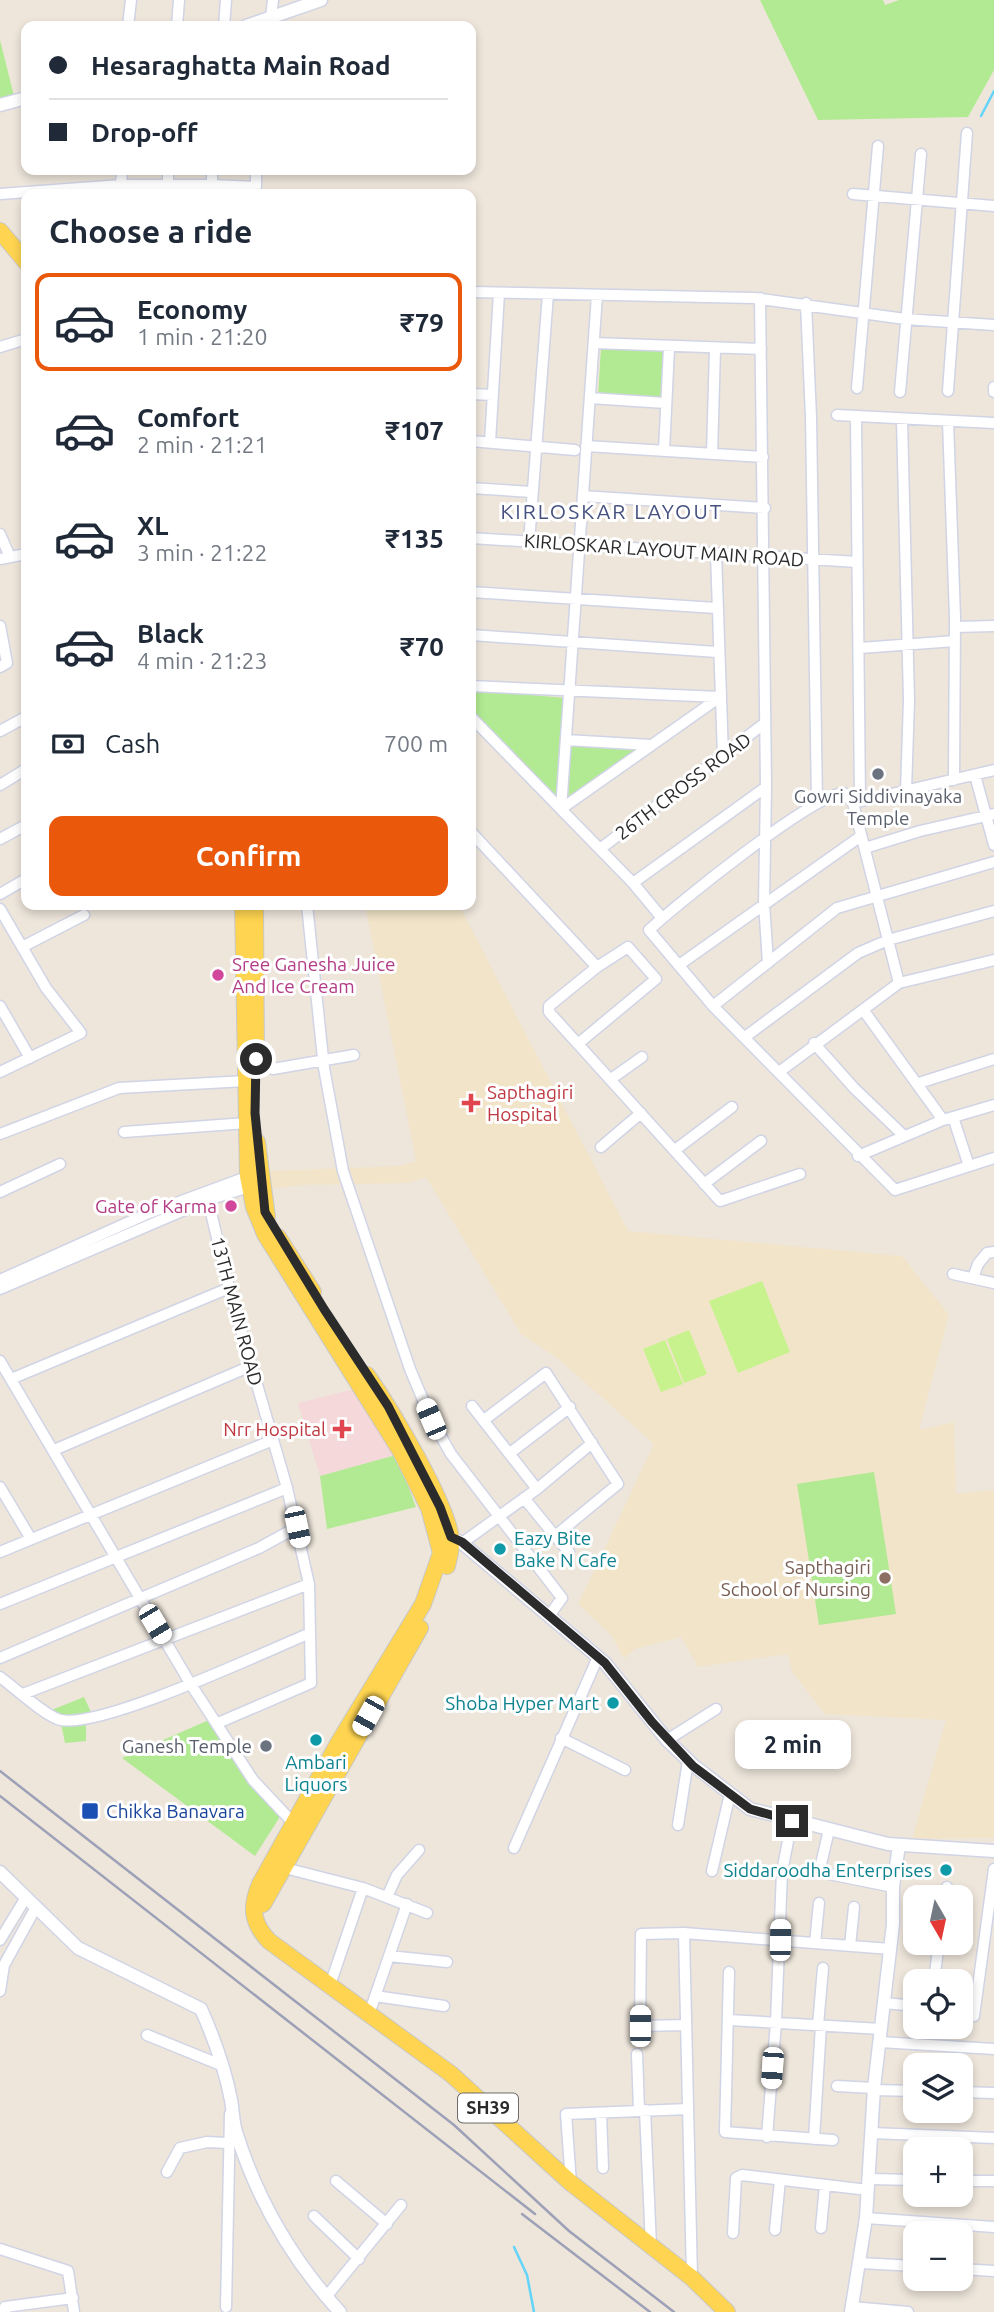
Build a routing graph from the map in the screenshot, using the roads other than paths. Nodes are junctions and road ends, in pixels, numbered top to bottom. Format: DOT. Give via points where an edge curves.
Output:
graph roads {
  1 [pos="131,0"];
  2 [pos="179,0"];
  3 [pos="226,0"];
  4 [pos="272,0"];
  5 [pos="319,0"];
  6 [pos="271,18"];
  7 [pos="129,21"];
  8 [pos="177,21"];
  9 [pos="224,21"];
  10 [pos="263,21"];
  11 [pos="21,100"];
  12 [pos="0,106"];
  13 [pos="967,133"];
  14 [pos="878,146"];
  15 [pos="921,154"];
  16 [pos="122,175"];
  17 [pos="121,185"];
  18 [pos="67,189"];
  19 [pos="159,189"];
  20 [pos="21,192"];
  21 [pos="0,194"];
  22 [pos="853,194"];
  23 [pos="875,195"];
  24 [pos="915,198"];
  25 [pos="962,202"];
  26 [pos="994,206"];
  27 [pos="0,231"];
  28 [pos="21,256"];
  29 [pos="476,292"];
  30 [pos="499,293"];
  31 [pos="548,294"];
  32 [pos="597,295"];
  33 [pos="760,298"];
  34 [pos="806,303"];
  35 [pos="861,313"];
  36 [pos="905,319"];
  37 [pos="952,322"];
  38 [pos="994,326"];
  39 [pos="21,341"];
  40 [pos="594,343"];
  41 [pos="0,347"];
  42 [pos="669,348"];
  43 [pos="715,349"];
  44 [pos="761,349"];
  45 [pos="857,388"];
  46 [pos="948,391"];
  47 [pos="900,392"];
  48 [pos="476,394"];
  49 [pos="493,395"];
  50 [pos="590,398"];
  51 [pos="665,403"];
  52 [pos="837,415"];
  53 [pos="856,418"];
  54 [pos="902,420"];
  55 [pos="948,421"];
  56 [pos="994,422"];
  57 [pos="476,441"];
  58 [pos="490,442"];
  59 [pos="536,446"];
  60 [pos="581,448"];
  61 [pos="663,451"];
  62 [pos="712,454"];
  63 [pos="763,457"];
  64 [pos="476,488"];
  65 [pos="532,492"];
  66 [pos="583,496"];
  67 [pos="765,508"];
  68 [pos="0,534"];
  69 [pos="476,538"];
  70 [pos="529,542"];
  71 [pos="579,545"];
  72 [pos="716,553"];
  73 [pos="763,556"];
  74 [pos="5,558"];
  75 [pos="813,559"];
  76 [pos="857,562"];
  77 [pos="476,592"];
  78 [pos="576,600"];
  79 [pos="716,608"];
  80 [pos="0,626"];
  81 [pos="994,626"];
  82 [pos="955,627"];
  83 [pos="476,635"];
  84 [pos="955,641"];
  85 [pos="908,643"];
  86 [pos="572,644"];
  87 [pos="860,648"];
  88 [pos="717,652"];
  89 [pos="0,667"];
  90 [pos="476,687"];
  91 [pos="569,693"];
  92 [pos="720,697"];
  93 [pos="21,720"];
  94 [pos="476,722"];
  95 [pos="765,723"];
  96 [pos="0,731"];
  97 [pos="566,740"];
  98 [pos="651,746"];
  99 [pos="723,756"];
  100 [pos="994,770"];
  101 [pos="21,772"];
  102 [pos="975,775"];
  103 [pos="954,780"];
  104 [pos="0,785"];
  105 [pos="766,787"];
  106 [pos="906,791"];
  107 [pos="856,802"];
  108 [pos="817,803"];
  109 [pos="561,809"];
  110 [pos="990,815"];
  111 [pos="21,828"];
  112 [pos="861,836"];
  113 [pos="476,837"];
  114 [pos="0,839"];
  115 [pos="764,840"];
  116 [pos="994,845"];
  117 [pos="864,848"];
  118 [pos="600,849"];
  119 [pos="994,862"];
  120 [pos="21,882"];
  121 [pos="633,883"];
  122 [pos="0,894"];
  123 [pos="877,896"];
  124 [pos="764,903"];
  125 [pos="0,909"];
  126 [pos="243,910"];
  127 [pos="255,910"];
  128 [pos="308,910"];
  129 [pos="994,911"];
  130 [pos="84,915"];
  131 [pos="662,918"];
  132 [pos="888,940"];
  133 [pos="22,947"];
  134 [pos="994,960"];
  135 [pos="768,963"];
  136 [pos="679,965"];
  137 [pos="597,967"];
  138 [pos="899,983"];
  139 [pos="0,1006"];
  140 [pos="713,1006"];
  141 [pos="864,1011"];
  142 [pos="745,1037"];
  143 [pos="579,1043"];
  144 [pos="814,1043"];
  145 [pos="354,1055"];
  146 [pos="642,1057"];
  147 [pos="30,1058"];
  148 [pos="994,1059"];
  149 [pos="323,1061"];
  150 [pos="273,1069"];
  151 [pos="0,1072"];
  152 [pos="779,1072"];
  153 [pos="611,1079"];
  154 [pos="247,1081"];
  155 [pos="919,1083"];
  156 [pos="994,1105"];
  157 [pos="732,1107"];
  158 [pos="641,1113"];
  159 [pos="948,1118"];
  160 [pos="247,1123"];
  161 [pos="124,1132"];
  162 [pos="0,1134"];
  163 [pos="903,1135"];
  164 [pos="761,1141"];
  165 [pos="601,1147"];
  166 [pos="675,1150"];
  167 [pos="858,1156"];
  168 [pos="994,1158"];
  169 [pos="60,1164"];
  170 [pos="969,1166"];
  171 [pos="800,1174"];
  172 [pos="255,1180"];
  173 [pos="704,1184"];
  174 [pos="0,1192"];
  175 [pos="208,1200"];
  176 [pos="994,1252"];
  177 [pos="953,1274"];
  178 [pos="973,1278"];
  179 [pos="0,1280"];
  180 [pos="994,1283"];
  181 [pos="0,1289"];
  182 [pos="229,1289"];
  183 [pos="0,1361"];
  184 [pos="251,1366"];
  185 [pos="11,1379"];
  186 [pos="472,1406"];
  187 [pos="570,1407"];
  188 [pos="484,1420"];
  189 [pos="273,1440"];
  190 [pos="592,1443"];
  191 [pos="54,1450"];
  192 [pos="510,1453"];
  193 [pos="0,1486"];
  194 [pos="287,1488"];
  195 [pos="537,1489"];
  196 [pos="524,1498"];
  197 [pos="4,1503"];
  198 [pos="92,1514"];
  199 [pos="499,1516"];
  200 [pos="297,1527"];
  201 [pos="555,1536"];
  202 [pos="31,1539"];
  203 [pos="448,1544"];
  204 [pos="0,1552"];
  205 [pos="569,1552"];
  206 [pos="115,1555"];
  207 [pos="309,1584"];
  208 [pos="139,1598"];
  209 [pos="0,1604"];
  210 [pos="549,1616"];
  211 [pos="308,1633"];
  212 [pos="164,1640"];
  213 [pos="598,1657"];
  214 [pos="0,1658"];
  215 [pos="0,1677"];
  216 [pos="190,1683"];
  217 [pos="23,1694"];
  218 [pos="716,1709"];
  219 [pos="218,1723"];
  220 [pos="561,1738"];
  221 [pos="667,1740"];
  222 [pos="688,1761"];
  223 [pos="625,1770"];
  224 [pos="730,1794"];
  225 [pos="792,1821"];
  226 [pos="678,1825"];
  227 [pos="298,1828"];
  228 [pos="829,1830"];
  229 [pos="899,1845"];
  230 [pos="514,1848"];
  231 [pos="419,1850"];
  232 [pos="994,1851"];
  233 [pos="821,1864"];
  234 [pos="277,1866"];
  235 [pos="994,1869"];
  236 [pos="712,1871"];
  237 [pos="0,1872"];
  238 [pos="829,1874"];
  239 [pos="894,1886"];
  240 [pos="363,1888"];
  241 [pos="387,1897"];
  242 [pos="25,1899"];
  243 [pos="819,1903"];
  244 [pos="407,1904"];
  245 [pos="854,1907"];
  246 [pos="35,1909"];
  247 [pos="427,1913"];
  248 [pos="684,1933"];
  249 [pos="0,1940"];
  250 [pos="780,1940"];
  251 [pos="815,1943"];
  252 [pos="850,1946"];
  253 [pos="890,1950"];
  254 [pos="389,1956"];
  255 [pos="447,1962"];
  256 [pos="2,1963"];
  257 [pos="823,1968"];
  258 [pos="729,1972"];
  259 [pos="330,1985"];
  260 [pos="0,1991"];
  261 [pos="375,1996"];
  262 [pos="884,2003"];
  263 [pos="903,2005"];
  264 [pos="444,2006"];
  265 [pos="369,2014"];
  266 [pos="974,2016"];
  267 [pos="729,2020"];
  268 [pos="776,2022"];
  269 [pos="685,2025"];
  270 [pos="819,2025"];
  271 [pos="147,2035"];
  272 [pos="880,2036"];
  273 [pos="994,2049"];
  274 [pos="636,2054"];
  275 [pos="221,2065"];
  276 [pos="837,2086"];
  277 [pos="874,2089"];
  278 [pos="903,2090"];
  279 [pos="973,2092"];
  280 [pos="994,2093"];
  281 [pos="231,2099"];
  282 [pos="688,2109"];
  283 [pos="642,2110"];
  284 [pos="601,2113"];
  285 [pos="872,2133"];
  286 [pos="767,2137"];
  287 [pos="994,2138"];
  288 [pos="814,2139"];
  289 [pos="833,2140"];
  290 [pos="227,2143"];
  291 [pos="603,2168"];
  292 [pos="167,2172"];
  293 [pos="780,2180"];
  294 [pos="336,2181"];
  295 [pos="903,2181"];
  296 [pos="973,2181"];
  297 [pos="994,2181"];
  298 [pos="571,2183"];
  299 [pos="869,2184"];
  300 [pos="825,2185"];
  301 [pos="401,2205"];
  302 [pos="314,2216"];
  303 [pos="866,2218"];
  304 [pos="387,2224"];
  305 [pos="994,2227"];
  306 [pos="821,2228"];
  307 [pos="775,2230"];
  308 [pos="733,2233"];
  309 [pos="0,2249"];
  310 [pos="651,2249"];
  311 [pos="359,2259"];
  312 [pos="860,2263"];
  313 [pos="903,2265"];
  314 [pos="973,2270"];
  315 [pos="994,2271"];
  316 [pos="692,2278"];
  317 [pos="326,2297"];
  318 [pos="73,2298"];
  319 [pos="226,2307"];
  320 [pos="852,2309"];
  321 [pos="5,2312"];
  322 [pos="74,2312"];
  323 [pos="340,2312"];
  324 [pos="727,2312"];
  325 [pos="908,2312"];
  1 -- 7 [label="street"];
  2 -- 8 [label="street"];
  3 -- 9 [label="street"];
  4 -- 6 [label="street"];
  5 -- 6 [label="street"];
  6 -- 10 [label="street"];
  11 -- 12 [label="street"];
  13 -- 25 [label="street"];
  14 -- 23 [label="street"];
  15 -- 24 [label="street"];
  16 -- 17 [label="street"];
  17 -- 18 [label="street"];
  17 -- 19 [label="street"];
  20 -- 21 [label="street"];
  22 -- 23 [label="street"];
  23 -- 24 [label="street"];
  23 -- 35 [label="street"];
  24 -- 25 [label="street"];
  24 -- 36 [label="street"];
  25 -- 26 [label="street"];
  25 -- 37 [label="street"];
  27 -- 28 [label="main road"];
  29 -- 30 [label="street"];
  30 -- 31 [label="street"];
  30 -- 49 [label="street"];
  31 -- 32 [label="street"];
  31 -- 59 [label="street"];
  32 -- 33 [label="street"];
  32 -- 40 [label="street"];
  33 -- 34 [label="street"];
  33 -- 44 [label="street"];
  34 -- 35 [label="street"];
  34 -- 75 [label="street"];
  35 -- 36 [label="street"];
  35 -- 45 [label="street"];
  36 -- 37 [label="street"];
  36 -- 47 [label="street"];
  37 -- 38 [label="street"];
  37 -- 46 [label="street"];
  39 -- 41 [label="street"];
  40 -- 42 [label="street"];
  40 -- 50 [label="street"];
  42 -- 43 [label="street"];
  42 -- 51 [label="street"];
  43 -- 44 [label="street"];
  43 -- 62 [label="street"];
  44 -- 63 [label="street"];
  48 -- 49 [label="street"];
  49 -- 58 [label="street"];
  50 -- 51 [label="street"];
  50 -- 60 [label="street"];
  51 -- 61 [label="street"];
  52 -- 53 [label="street"];
  53 -- 54 [label="street"];
  53 -- 76 [label="street"];
  54 -- 55 [label="street"];
  54 -- 85 [label="street"];
  55 -- 56 [label="street"];
  55 -- 82 [label="street"];
  57 -- 58 [label="street"];
  58 -- 59 [label="street"];
  59 -- 60 [label="street"];
  59 -- 65 [label="street"];
  60 -- 61 [label="street"];
  60 -- 66 [label="street"];
  61 -- 62 [label="street"];
  62 -- 63 [label="street"];
  63 -- 67 [label="street"];
  64 -- 65 [label="street"];
  65 -- 70 [label="street"];
  66 -- 67 [label="street"];
  66 -- 71 [label="street"];
  67 -- 73 [label="street"];
  68 -- 74 [label="street"];
  69 -- 70 [label="street, KIRLOSKAR LAYOUT MAIN ROAD"];
  70 -- 71 [label="street, KIRLOSKAR LAYOUT MAIN ROAD"];
  71 -- 72 [label="street, KIRLOSKAR LAYOUT MAIN ROAD"];
  71 -- 78 [label="street"];
  72 -- 73 [label="street, KIRLOSKAR LAYOUT MAIN ROAD"];
  72 -- 79 [label="street"];
  73 -- 75 [label="street, KIRLOSKAR LAYOUT MAIN ROAD"];
  73 -- 95 [label="street"];
  75 -- 76 [label="street, KIRLOSKAR LAYOUT MAIN ROAD"];
  75 -- 108 [label="street"];
  76 -- 87 [label="street"];
  77 -- 78 [label="street"];
  78 -- 79 [label="street"];
  78 -- 86 [label="street"];
  79 -- 88 [label="street"];
  80 -- 89 [label="street" via="7,663"];
  81 -- 82 [label="street"];
  82 -- 84 [label="street"];
  83 -- 86 [label="street"];
  84 -- 85 [label="street"];
  84 -- 103 [label="street"];
  85 -- 87 [label="street"];
  85 -- 106 [label="street"];
  86 -- 88 [label="street"];
  86 -- 91 [label="street"];
  87 -- 107 [label="street"];
  88 -- 92 [label="street"];
  90 -- 91 [label="street"];
  91 -- 92 [label="street"];
  91 -- 97 [label="street"];
  92 -- 98 [label="street"];
  92 -- 99 [label="street"];
  93 -- 96 [label="street"];
  94 -- 109 [label="street"];
  95 -- 99 [label="street, 26TH CROSS ROAD"];
  95 -- 105 [label="street"];
  97 -- 98 [label="street"];
  97 -- 109 [label="street"];
  98 -- 109 [label="street"];
  99 -- 118 [label="street, 26TH CROSS ROAD"];
  100 -- 102 [label="street"];
  101 -- 104 [label="street"];
  102 -- 103 [label="street"];
  102 -- 110 [label="street"];
  103 -- 106 [label="street"];
  105 -- 115 [label="street"];
  105 -- 121 [label="street"];
  106 -- 107 [label="street"];
  107 -- 108 [label="street" via="844,793 834,793"];
  107 -- 112 [label="street"];
  108 -- 115 [label="street"];
  109 -- 118 [label="street"];
  110 -- 116 [label="street"];
  110 -- 117 [label="street"];
  111 -- 114 [label="street"];
  112 -- 117 [label="street"];
  112 -- 124 [label="street"];
  113 -- 137 [label="street"];
  115 -- 124 [label="street"];
  115 -- 131 [label="street"];
  117 -- 123 [label="street"];
  118 -- 121 [label="street"];
  119 -- 123 [label="street"];
  120 -- 122 [label="street"];
  121 -- 131 [label="street"];
  123 -- 132 [label="street"];
  123 -- 135 [label="street" via="837,908"];
  124 -- 135 [label="street"];
  124 -- 136 [label="street"];
  125 -- 133 [label="street"];
  126 -- 154 [label="main road"];
  127 -- 172 [label="main road"];
  128 -- 149 [label="street"];
  129 -- 132 [label="street"];
  130 -- 133 [label="street"];
  131 -- 136 [label="street" via="649,930"];
  132 -- 138 [label="street"];
  132 -- 142 [label="street" via="858,953"];
  133 -- 147 [label="street" via="81,1033"];
  134 -- 138 [label="street"];
  135 -- 140 [label="street"];
  136 -- 140 [label="street"];
  137 -- 143 [label="street" via="548,1008"];
  137 -- 143 [label="street" via="628,947 656,979"];
  138 -- 141 [label="street"];
  139 -- 147 [label="street"];
  140 -- 142 [label="street"];
  141 -- 144 [label="street"];
  141 -- 155 [label="street"];
  142 -- 152 [label="street"];
  143 -- 153 [label="street"];
  144 -- 152 [label="street"];
  144 -- 163 [label="street"];
  145 -- 149 [label="street"];
  146 -- 153 [label="street"];
  147 -- 151 [label="street"];
  148 -- 155 [label="street"];
  149 -- 150 [label="street"];
  149 -- 199 [label="street" via="343,1171 410,1369 451,1454"];
  152 -- 167 [label="street"];
  153 -- 158 [label="street"];
  154 -- 160 [label="main road"];
  154 -- 162 [label="street" via="119,1088"];
  155 -- 159 [label="street"];
  156 -- 159 [label="street"];
  157 -- 166 [label="street"];
  158 -- 165 [label="street"];
  158 -- 166 [label="street"];
  159 -- 163 [label="street"];
  159 -- 170 [label="street"];
  160 -- 161 [label="street"];
  160 -- 172 [label="main road"];
  163 -- 167 [label="street"];
  164 -- 173 [label="street"];
  166 -- 173 [label="street"];
  167 -- 170 [label="street" via="895,1190"];
  168 -- 170 [label="street"];
  169 -- 174 [label="street"];
  171 -- 173 [label="street" via="722,1202"];
  172 -- 175 [label="street"];
  172 -- 179 [label="street" via="149,1213"];
  172 -- 203 [label="main road" via="254,1207 265,1234 400,1450"];
  175 -- 181 [label="street"];
  175 -- 182 [label="street, 13TH MAIN ROAD"];
  176 -- 178 [label="street" via="978,1264"];
  177 -- 178 [label="street"];
  178 -- 180 [label="street"];
  182 -- 184 [label="street, 13TH MAIN ROAD"];
  182 -- 185 [label="street"];
  183 -- 185 [label="street"];
  184 -- 189 [label="street, 13TH MAIN ROAD"];
  184 -- 191 [label="street"];
  185 -- 191 [label="street"];
  186 -- 188 [label="street"];
  187 -- 188 [label="street" via="546,1373"];
  187 -- 190 [label="street"];
  187 -- 192 [label="street"];
  188 -- 192 [label="street"];
  189 -- 194 [label="street, 13TH MAIN ROAD"];
  189 -- 198 [label="street"];
  190 -- 195 [label="street"];
  190 -- 201 [label="street" via="618,1484"];
  191 -- 198 [label="street"];
  192 -- 195 [label="street"];
  193 -- 197 [label="street"];
  194 -- 200 [label="street, 13TH MAIN ROAD"];
  194 -- 206 [label="street"];
  195 -- 196 [label="street"];
  196 -- 199 [label="street"];
  196 -- 201 [label="street"];
  197 -- 202 [label="street"];
  198 -- 202 [label="street"];
  198 -- 206 [label="street"];
  199 -- 203 [label="street"];
  199 -- 210 [label="street" via="562,1598"];
  200 -- 207 [label="street, 13TH MAIN ROAD"];
  200 -- 208 [label="street" via="259,1548"];
  201 -- 205 [label="street"];
  202 -- 204 [label="street"];
  203 -- 210 [label="street" via="476,1557"];
  203 -- 227 [label="main road, SH39" via="423,1604 339,1742"];
  206 -- 208 [label="street"];
  206 -- 209 [label="street"];
  207 -- 211 [label="street, 13TH MAIN ROAD"];
  207 -- 212 [label="street"];
  208 -- 212 [label="street"];
  208 -- 214 [label="street"];
  210 -- 213 [label="street"];
  211 -- 216 [label="street"];
  211 -- 219 [label="street, 13TH MAIN ROAD" via="311,1683"];
  212 -- 216 [label="street"];
  212 -- 217 [label="street"];
  213 -- 220 [label="street"];
  213 -- 221 [label="street"];
  215 -- 217 [label="street"];
  216 -- 217 [label="street" via="91,1720 60,1720"];
  216 -- 219 [label="street"];
  218 -- 221 [label="street"];
  219 -- 227 [label="street" via="253,1780"];
  220 -- 223 [label="street"];
  220 -- 230 [label="street"];
  221 -- 222 [label="street"];
  222 -- 224 [label="street"];
  222 -- 226 [label="street"];
  224 -- 225 [label="street" via="750,1809"];
  224 -- 236 [label="street"];
  225 -- 228 [label="street"];
  225 -- 250 [label="street" via="782,1872"];
  227 -- 234 [label="main road, SH39"];
  228 -- 229 [label="street"];
  228 -- 233 [label="street"];
  229 -- 232 [label="street"];
  229 -- 239 [label="street"];
  231 -- 241 [label="street" via="397,1875"];
  234 -- 240 [label="street"];
  234 -- 259 [label="main road, SH39" via="253,1900 256,1927"];
  235 -- 266 [label="street"];
  237 -- 242 [label="street"];
  238 -- 239 [label="street"];
  239 -- 253 [label="street"];
  240 -- 241 [label="street"];
  240 -- 259 [label="street"];
  241 -- 244 [label="street"];
  242 -- 246 [label="street"];
  242 -- 249 [label="street"];
  243 -- 251 [label="street"];
  244 -- 247 [label="street"];
  244 -- 254 [label="street"];
  245 -- 252 [label="street"];
  246 -- 256 [label="street"];
  246 -- 275 [label="street" via="78,1948 201,2009"];
  248 -- 250 [label="street"];
  248 -- 269 [label="street"];
  248 -- 269 [label="street" via="640,1934 640,2026"];
  250 -- 251 [label="street"];
  250 -- 268 [label="street"];
  251 -- 252 [label="street"];
  252 -- 253 [label="street"];
  253 -- 262 [label="street"];
  254 -- 255 [label="street"];
  254 -- 261 [label="street"];
  256 -- 260 [label="street"];
  257 -- 270 [label="street"];
  258 -- 267 [label="street"];
  259 -- 265 [label="main road, SH39"];
  261 -- 264 [label="street"];
  261 -- 265 [label="street"];
  262 -- 263 [label="street"];
  262 -- 272 [label="street"];
  265 -- 298 [label="main road, SH39" via="451,2074"];
  267 -- 268 [label="street"];
  267 -- 286 [label="street" via="725,2132"];
  268 -- 270 [label="street"];
  268 -- 286 [label="street"];
  269 -- 282 [label="street"];
  270 -- 272 [label="street"];
  270 -- 288 [label="street"];
  271 -- 275 [label="street"];
  272 -- 273 [label="street"];
  272 -- 277 [label="street"];
  274 -- 283 [label="street"];
  275 -- 281 [label="street"];
  276 -- 277 [label="street"];
  277 -- 278 [label="street"];
  277 -- 285 [label="street"];
  279 -- 280 [label="street"];
  281 -- 290 [label="street"];
  281 -- 317 [label="street" via="251,2173 281,2233"];
  282 -- 283 [label="street"];
  282 -- 316 [label="street"];
  283 -- 284 [label="street"];
  283 -- 310 [label="street"];
  284 -- 291 [label="street"];
  284 -- 298 [label="street" via="566,2114"];
  285 -- 287 [label="street"];
  285 -- 299 [label="street"];
  286 -- 288 [label="street"];
  288 -- 289 [label="street"];
  290 -- 292 [label="street" via="180,2148"];
  290 -- 319 [label="street"];
  293 -- 300 [label="street"];
  293 -- 307 [label="street"];
  293 -- 308 [label="street" via="736,2178"];
  294 -- 304 [label="street"];
  295 -- 299 [label="street"];
  296 -- 297 [label="street"];
  298 -- 310 [label="main road, SH39"];
  299 -- 300 [label="street"];
  299 -- 303 [label="street"];
  300 -- 306 [label="street"];
  301 -- 304 [label="street"];
  302 -- 311 [label="street"];
  303 -- 305 [label="street"];
  303 -- 312 [label="street"];
  304 -- 311 [label="street"];
  309 -- 318 [label="street" via="68,2270"];
  310 -- 316 [label="main road, SH39"];
  311 -- 317 [label="street"];
  312 -- 313 [label="street"];
  312 -- 320 [label="street"];
  314 -- 315 [label="street"];
  316 -- 324 [label="main road, SH39"];
  317 -- 323 [label="street"];
  318 -- 321 [label="street" via="5,2307"];
  318 -- 322 [label="street"];
  320 -- 325 [label="street"];
}
